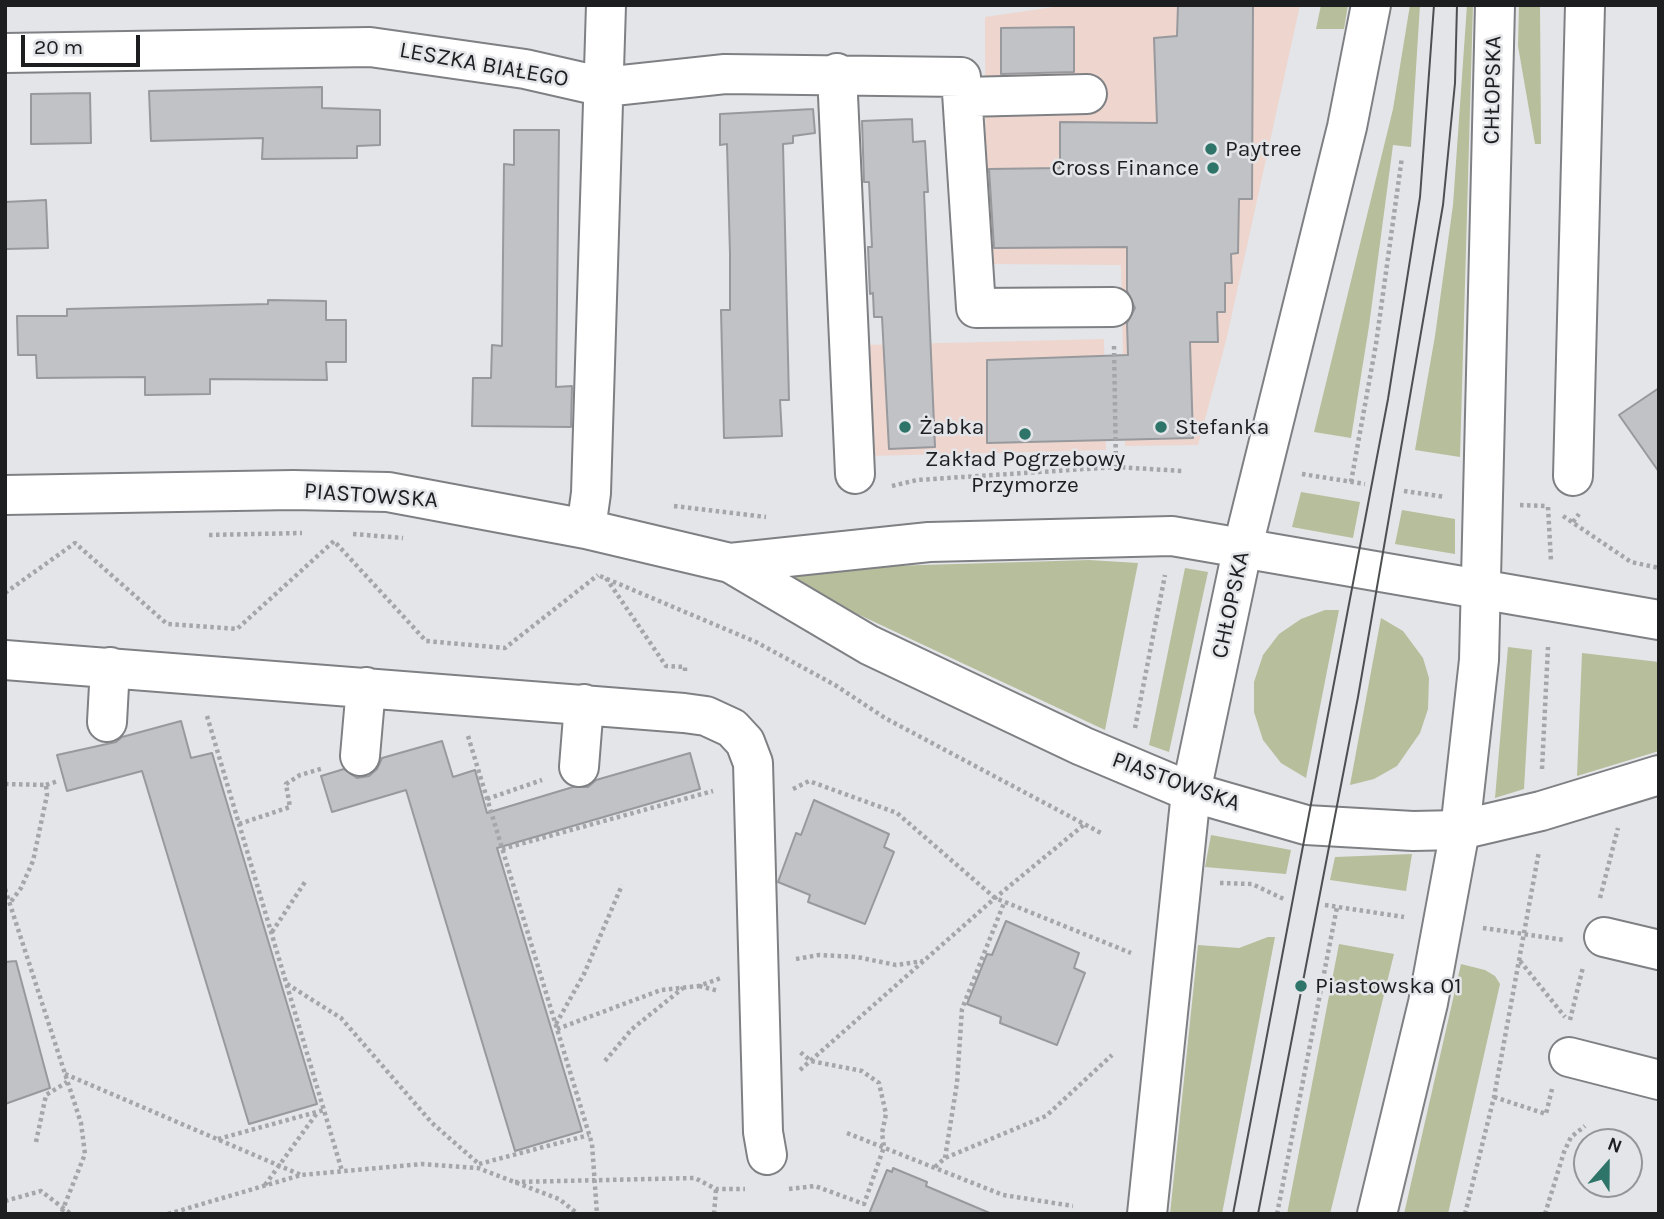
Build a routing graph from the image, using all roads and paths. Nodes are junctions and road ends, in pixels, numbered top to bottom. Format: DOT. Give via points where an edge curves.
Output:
graph roads {
  1 [pos="606,5"];
  2 [pos="1371,5"];
  3 [pos="1495,5"];
  4 [pos="1585,5"];
  5 [pos="5,53"];
  6 [pos="837,73"];
  7 [pos="604,87"];
  8 [pos="963,87"];
  9 [pos="1087,94"];
  10 [pos="1402,158"];
  11 [pos="1114,307"];
  12 [pos="1116,467"];
  13 [pos="1183,471"];
  14 [pos="1302,474"];
  15 [pos="1573,476"];
  16 [pos="868,481"];
  17 [pos="1351,482"];
  18 [pos="1365,484"];
  19 [pos="1404,491"];
  20 [pos="5,495"];
  21 [pos="1451,499"];
  22 [pos="1511,504"];
  23 [pos="1548,506"];
  24 [pos="586,528"];
  25 [pos="308,533"];
  26 [pos="349,534"];
  27 [pos="198,535"];
  28 [pos="414,540"];
  29 [pos="1243,547"];
  30 [pos="730,563"];
  31 [pos="1168,564"];
  32 [pos="1552,568"];
  33 [pos="1659,568"];
  34 [pos="592,573"];
  35 [pos="598,575"];
  36 [pos="1483,590"];
  37 [pos="5,593"];
  38 [pos="1659,620"];
  39 [pos="475,645"];
  40 [pos="1548,647"];
  41 [pos="5,660"];
  42 [pos="110,667"];
  43 [pos="366,687"];
  44 [pos="471,694"];
  45 [pos="203,704"];
  46 [pos="584,704"];
  47 [pos="107,722"];
  48 [pos="1135,730"];
  49 [pos="360,757"];
  50 [pos="579,767"];
  51 [pos="1659,775"];
  52 [pos="1542,776"];
  53 [pos="58,781"];
  54 [pos="5,784"];
  55 [pos="47,785"];
  56 [pos="754,792"];
  57 [pos="1191,792"];
  58 [pos="487,799"];
  59 [pos="239,824"];
  60 [pos="1086,824"];
  61 [pos="1460,830"];
  62 [pos="1101,834"];
  63 [pos="1540,843"];
  64 [pos="502,849"];
  65 [pos="305,882"];
  66 [pos="1214,882"];
  67 [pos="622,885"];
  68 [pos="5,889"];
  69 [pos="995,898"];
  70 [pos="1286,900"];
  71 [pos="10,903"];
  72 [pos="1004,903"];
  73 [pos="1325,905"];
  74 [pos="1337,907"];
  75 [pos="1408,917"];
  76 [pos="1476,927"];
  77 [pos="272,933"];
  78 [pos="1524,934"];
  79 [pos="1587,939"];
  80 [pos="1659,950"];
  81 [pos="1131,953"];
  82 [pos="923,961"];
  83 [pos="1519,961"];
  84 [pos="759,965"];
  85 [pos="287,984"];
  86 [pos="684,988"];
  87 [pos="556,1027"];
  88 [pos="1569,1040"];
  89 [pos="792,1046"];
  90 [pos="1112,1055"];
  91 [pos="605,1061"];
  92 [pos="811,1061"];
  93 [pos="64,1074"];
  94 [pos="793,1076"];
  95 [pos="1659,1080"];
  96 [pos="67,1082"];
  97 [pos="1494,1097"];
  98 [pos="321,1111"];
  99 [pos="1546,1114"];
  100 [pos="1585,1125"];
  101 [pos="847,1133"];
  102 [pos="589,1135"];
  103 [pos="217,1139"];
  104 [pos="36,1142"];
  105 [pos="884,1147"];
  106 [pos="767,1155"];
  107 [pos="945,1158"];
  108 [pos="279,1165"];
  109 [pos="479,1166"];
  110 [pos="934,1168"];
  111 [pos="342,1171"];
  112 [pos="301,1175"];
  113 [pos="595,1180"];
  114 [pos="515,1182"];
  115 [pos="264,1186"];
  116 [pos="806,1189"];
  117 [pos="5,1201"];
  118 [pos="1073,1206"];
  119 [pos="62,1211"];
  120 [pos="71,1214"];
  121 [pos="168,1214"];
  122 [pos="578,1214"];
  123 [pos="597,1214"];
  124 [pos="714,1214"];
  125 [pos="1147,1214"];
  126 [pos="1277,1214"];
  127 [pos="1377,1214"];
  128 [pos="1465,1214"];
  129 [pos="1545,1214"];
  1 -- 7 [label="street"];
  2 -- 29 [label="street, CHŁOPSKA" via="1347,127"];
  3 -- 36 [label="street, CHŁOPSKA"];
  4 -- 15 [label="street"];
  5 -- 7 [label="street, LESZKA BIAŁEGO" via="361,46 525,69"];
  6 -- 7 [label="street, LESZKA BIAŁEGO" via="725,74"];
  6 -- 8 [label="street, LESZKA BIAŁEGO"];
  6 -- 16 [label="street"];
  7 -- 24 [label="street" via="591,493"];
  8 -- 9 [label="street, LESZKA BIAŁEGO"];
  8 -- 11 [label="street" via="976,308"];
  10 -- 17 [label="path"];
  11 -- 12 [label="path"];
  12 -- 13 [label="path"];
  12 -- 16 [label="path"];
  14 -- 17 [label="path"];
  17 -- 18 [label="path"];
  19 -- 21 [label="path"];
  20 -- 24 [label="street, PIASTOWSKA" via="388,492"];
  22 -- 23 [label="path"];
  23 -- 32 [label="path"];
  23 -- 33 [label="path" via="1631,562"];
  24 -- 30 [label="street, PIASTOWSKA"];
  25 -- 27 [label="path"];
  26 -- 28 [label="path"];
  29 -- 30 [label="street, PIASTOWSKA" via="1172,536 929,542"];
  29 -- 36 [label="street, PIASTOWSKA"];
  29 -- 57 [label="street, CHŁOPSKA"];
  30 -- 57 [label="street, PIASTOWSKA" via="869,645"];
  31 -- 48 [label="path"];
  34 -- 35 [label="path"];
  35 -- 39 [label="path" via="505,648"];
  35 -- 60 [label="path" via="756,642 885,718"];
  36 -- 38 [label="street, PIASTOWSKA"];
  36 -- 61 [label="street, CHŁOPSKA"];
  37 -- 39 [label="path" via="75,543 167,624 237,629 334,541 426,641"];
  39 -- 44 [label="path"];
  40 -- 52 [label="path"];
  41 -- 42 [label="street"];
  42 -- 43 [label="street"];
  42 -- 47 [label="street"];
  43 -- 44 [label="street"];
  43 -- 49 [label="street"];
  44 -- 46 [label="street"];
  44 -- 58 [label="path" via="468,737"];
  45 -- 59 [label="path"];
  46 -- 50 [label="street"];
  46 -- 56 [label="street" via="706,716 732,728 746,742 753,763"];
  49 -- 59 [label="path" via="300,775 286,784 290,807"];
  50 -- 58 [label="path"];
  51 -- 61 [label="street, PIASTOWSKA"];
  53 -- 55 [label="path"];
  54 -- 55 [label="path"];
  55 -- 71 [label="path" via="33,861"];
  56 -- 64 [label="path" via="739,784"];
  56 -- 69 [label="path" via="767,802 809,781 897,814"];
  56 -- 84 [label="street"];
  57 -- 61 [label="street, PIASTOWSKA" via="1306,825"];
  57 -- 125 [label="street, CHŁOPSKA"];
  58 -- 64 [label="path"];
  59 -- 77 [label="path"];
  60 -- 62 [label="path"];
  60 -- 69 [label="path"];
  61 -- 127 [label="street, CHŁOPSKA" via="1428,1003"];
  63 -- 78 [label="path"];
  64 -- 87 [label="path"];
  65 -- 77 [label="path"];
  66 -- 70 [label="path" via="1252,884"];
  67 -- 87 [label="path"];
  68 -- 71 [label="path"];
  69 -- 72 [label="path"];
  69 -- 82 [label="path"];
  71 -- 93 [label="path"];
  72 -- 81 [label="path"];
  72 -- 107 [label="path" via="962,1009"];
  73 -- 74 [label="path"];
  74 -- 75 [label="path"];
  74 -- 126 [label="path"];
  76 -- 78 [label="path"];
  77 -- 85 [label="path"];
  78 -- 79 [label="path"];
  78 -- 83 [label="path"];
  79 -- 80 [label="street"];
  82 -- 84 [label="path" via="896,965 819,955"];
  82 -- 92 [label="path"];
  83 -- 88 [label="path"];
  83 -- 97 [label="path"];
  84 -- 86 [label="path"];
  84 -- 106 [label="street"];
  85 -- 98 [label="path"];
  85 -- 109 [label="path" via="341,1018 432,1123"];
  86 -- 87 [label="path" via="661,990"];
  86 -- 91 [label="path" via="632,1029"];
  87 -- 102 [label="path"];
  88 -- 95 [label="street"];
  89 -- 92 [label="path"];
  90 -- 107 [label="path" via="1046,1116"];
  92 -- 94 [label="path"];
  92 -- 105 [label="path" via="862,1071 879,1083 887,1114"];
  93 -- 96 [label="path"];
  93 -- 103 [label="path"];
  96 -- 104 [label="path" via="46,1096"];
  96 -- 119 [label="path" via="85,1154"];
  97 -- 99 [label="path"];
  97 -- 128 [label="path"];
  98 -- 103 [label="path"];
  98 -- 108 [label="path"];
  98 -- 111 [label="path"];
  100 -- 129 [label="path" via="1571,1137 1564,1152"];
  101 -- 105 [label="path"];
  102 -- 109 [label="path"];
  102 -- 113 [label="path"];
  103 -- 108 [label="path"];
  105 -- 110 [label="path"];
  105 -- 116 [label="path" via="864,1204 815,1186"];
  107 -- 110 [label="path"];
  108 -- 112 [label="path"];
  108 -- 115 [label="path"];
  109 -- 111 [label="path" via="422,1164"];
  109 -- 114 [label="path"];
  110 -- 118 [label="path" via="1003,1195"];
  111 -- 112 [label="path"];
  112 -- 115 [label="path"];
  113 -- 114 [label="path"];
  113 -- 123 [label="path"];
  113 -- 124 [label="path" via="695,1178 716,1189"];
  114 -- 122 [label="path" via="559,1199"];
  115 -- 121 [label="path"];
  117 -- 119 [label="path" via="41,1191"];
  119 -- 120 [label="path"];
}
